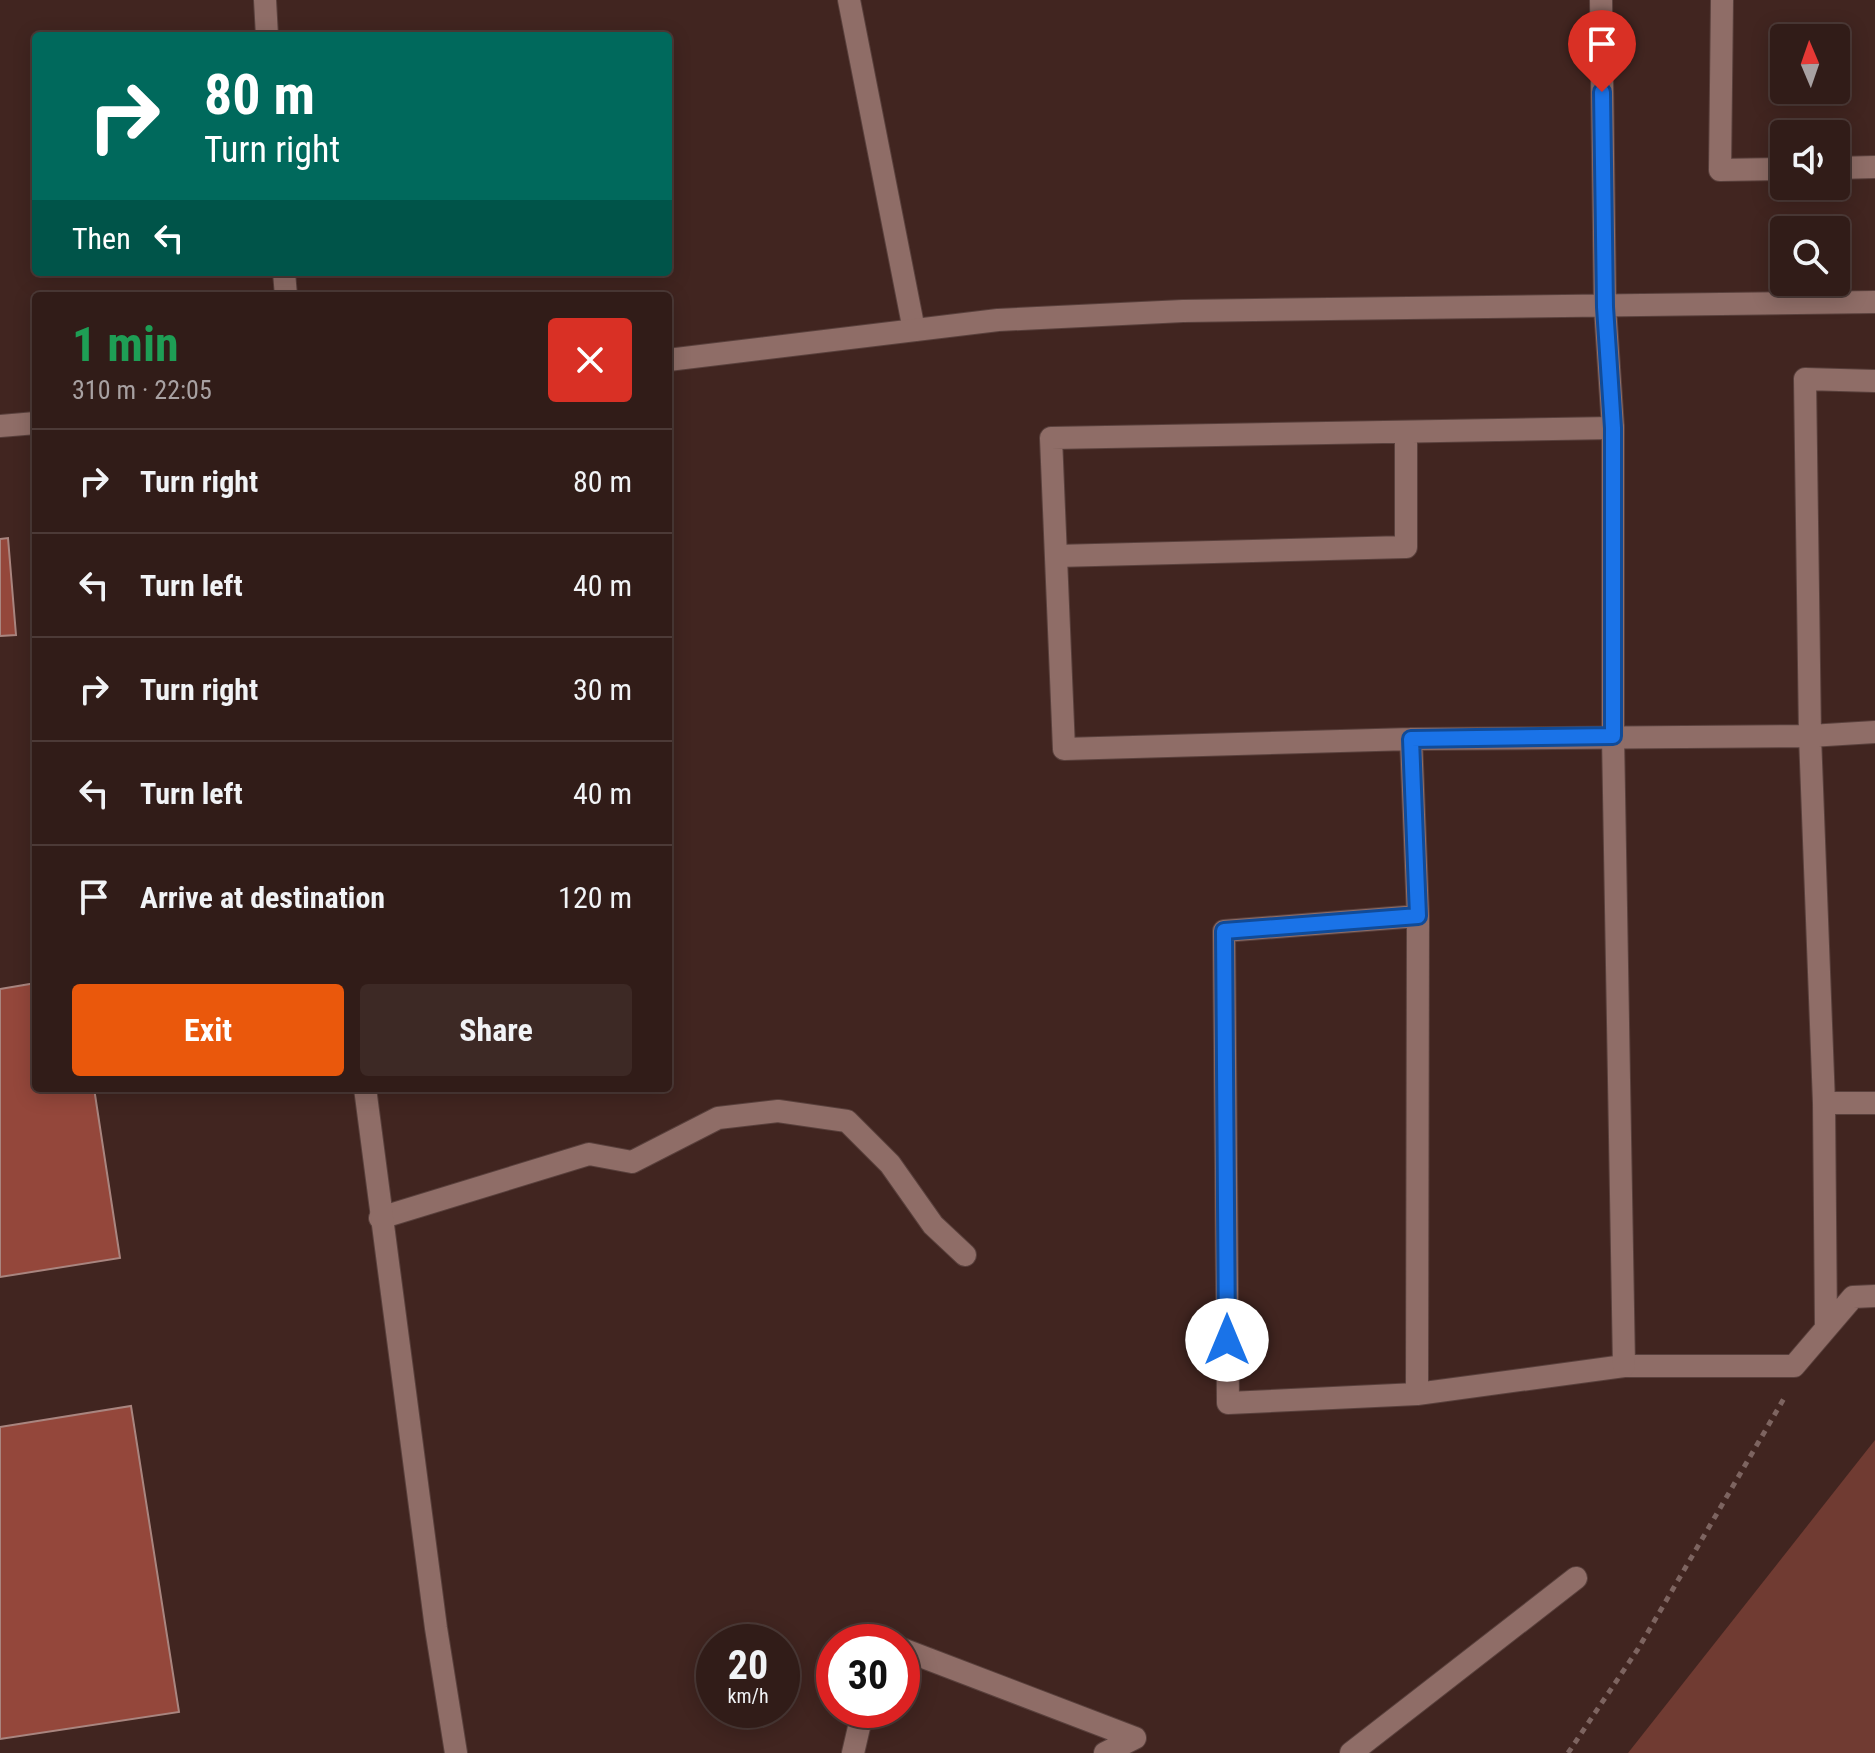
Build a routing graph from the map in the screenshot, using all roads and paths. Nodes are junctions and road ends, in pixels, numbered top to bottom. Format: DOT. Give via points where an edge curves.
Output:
graph roads {
  1 [pos="265,0"];
  2 [pos="849,0"];
  3 [pos="1601,0"];
  4 [pos="1722,0"];
  5 [pos="267,32"];
  6 [pos="1875,167"];
  7 [pos="1850,168"];
  8 [pos="1770,169"];
  9 [pos="1875,302"];
  10 [pos="1605,307"];
  11 [pos="914,330"];
  12 [pos="672,360"];
  13 [pos="1875,381"];
  14 [pos="32,423"];
  15 [pos="0,426"];
  16 [pos="1613,428"];
  17 [pos="1406,432"];
  18 [pos="1056,556"];
  19 [pos="1875,732"];
  20 [pos="1613,736"];
  21 [pos="1810,736"];
  22 [pos="1411,739"];
  23 [pos="1418,916"];
  24 [pos="365,1092"];
  25 [pos="1824,1103"];
  26 [pos="1875,1103"];
  27 [pos="380,1218"];
  28 [pos="965,1255"];
  29 [pos="1875,1296"];
  30 [pos="1826,1327"];
  31 [pos="1624,1366"];
  32 [pos="1417,1394"];
  33 [pos="1787,1394"];
  34 [pos="1576,1578"];
  35 [pos="920,1656"];
  36 [pos="859,1728"];
  37 [pos="456,1753"];
  38 [pos="853,1753"];
  39 [pos="1105,1753"];
  40 [pos="1351,1753"];
  41 [pos="1568,1753"];
  1 -- 5 [label="street"];
  2 -- 11 [label="street"];
  3 -- 10 [label="street"];
  4 -- 8 [label="street" via="1720,170"];
  6 -- 7 [label="street"];
  9 -- 10 [label="street"];
  10 -- 11 [label="street" via="1183,311 998,320"];
  10 -- 16 [label="street"];
  11 -- 12 [label="street"];
  13 -- 21 [label="street" via="1805,379"];
  14 -- 15 [label="street"];
  16 -- 17 [label="street"];
  16 -- 20 [label="street"];
  17 -- 18 [label="street" via="1406,547"];
  17 -- 18 [label="street" via="1051,438"];
  18 -- 22 [label="street" via="1064,749"];
  19 -- 21 [label="street"];
  20 -- 21 [label="street"];
  20 -- 22 [label="street"];
  20 -- 31 [label="street"];
  21 -- 25 [label="street"];
  22 -- 23 [label="street"];
  23 -- 32 [label="street"];
  23 -- 32 [label="street" via="1224,931 1228,1403"];
  24 -- 27 [label="street"];
  25 -- 26 [label="street"];
  25 -- 30 [label="street"];
  27 -- 28 [label="street" via="589,1154 632,1162 718,1118 778,1111 847,1121 890,1164 933,1225"];
  27 -- 37 [label="street"];
  29 -- 30 [label="street" via="1853,1297"];
  30 -- 31 [label="street" via="1794,1366"];
  31 -- 32 [label="street"];
  33 -- 41 [label="path" via="1638,1649"];
  34 -- 40 [label="street"];
  35 -- 39 [label="street" via="1135,1738"];
  36 -- 38 [label="street"];
}
